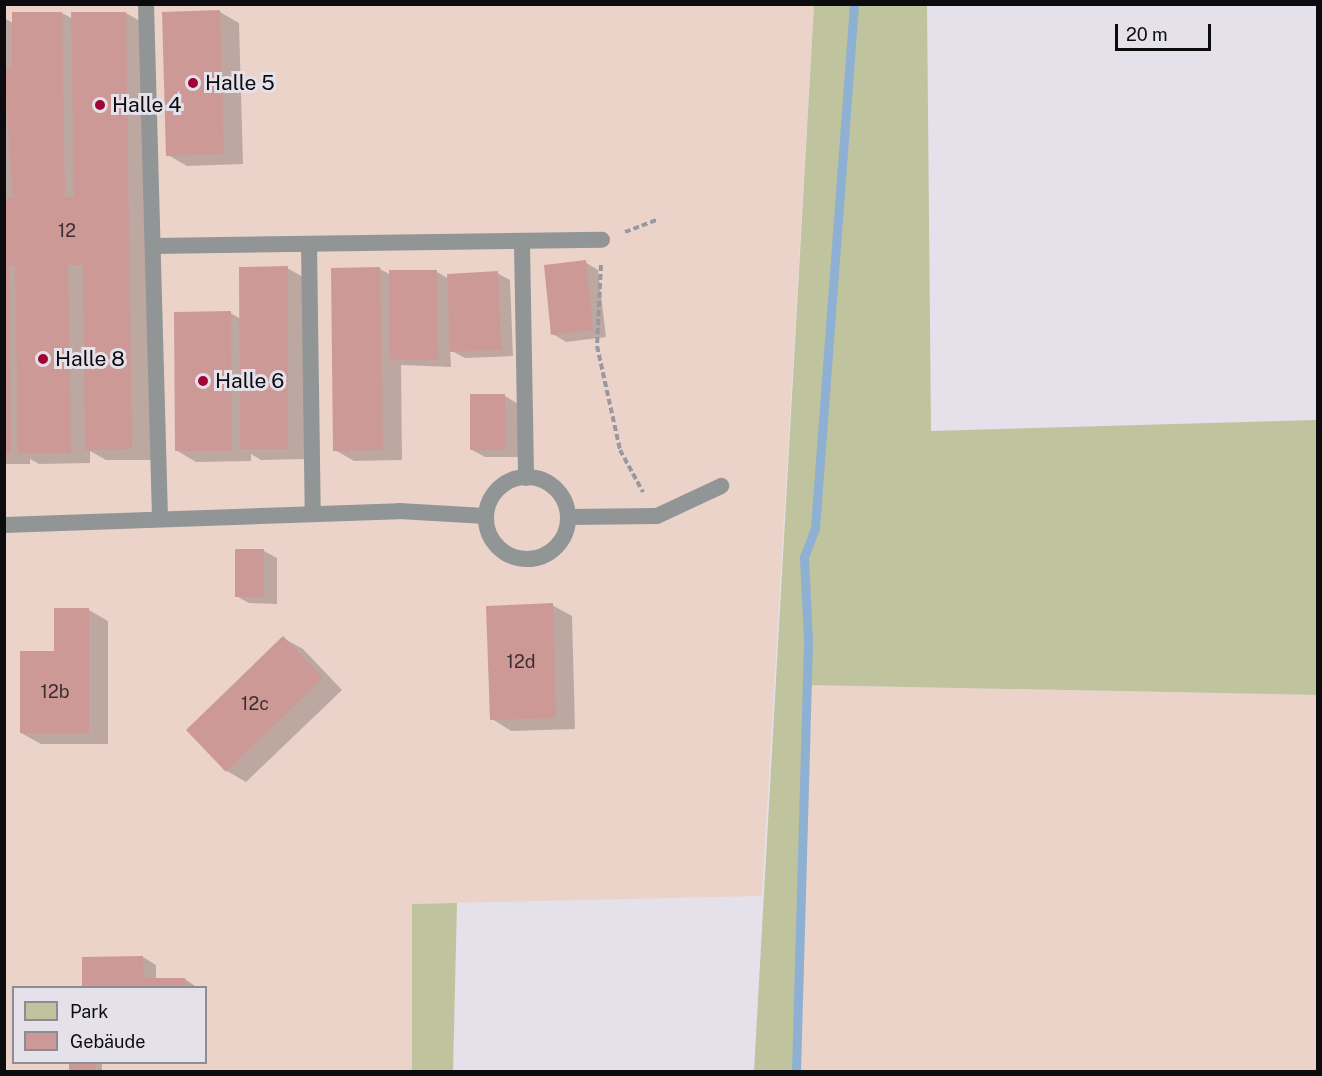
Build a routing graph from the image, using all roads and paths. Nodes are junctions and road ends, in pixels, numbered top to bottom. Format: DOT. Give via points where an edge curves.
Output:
graph roads {
  1 [pos="146,4"];
  2 [pos="659,219"];
  3 [pos="602,240"];
  4 [pos="309,244"];
  5 [pos="522,244"];
  6 [pos="154,246"];
  7 [pos="526,478"];
  8 [pos="721,486"];
  9 [pos="313,514"];
  10 [pos="485,516"];
  11 [pos="657,516"];
  12 [pos="569,517"];
  13 [pos="160,519"];
  14 [pos="4,525"];
  1 -- 6 [label="lane"];
  2 -- 3 [label="path"];
  3 -- 5 [label="lane"];
  3 -- 11 [label="path" via="597,346 620,450"];
  4 -- 5 [label="lane"];
  4 -- 6 [label="lane"];
  4 -- 9 [label="lane"];
  5 -- 7 [label="lane"];
  6 -- 13 [label="lane"];
  7 -- 10 [label="lane" via="515,478 494,492"];
  7 -- 12 [label="lane" via="541,478 561,493"];
  8 -- 11 [label="lane"];
  9 -- 10 [label="lane"];
  9 -- 13 [label="lane"];
  10 -- 12 [label="lane" via="492,542 513,558 540,559 562,543"];
  11 -- 12 [label="lane"];
  13 -- 14 [label="lane"];
}
